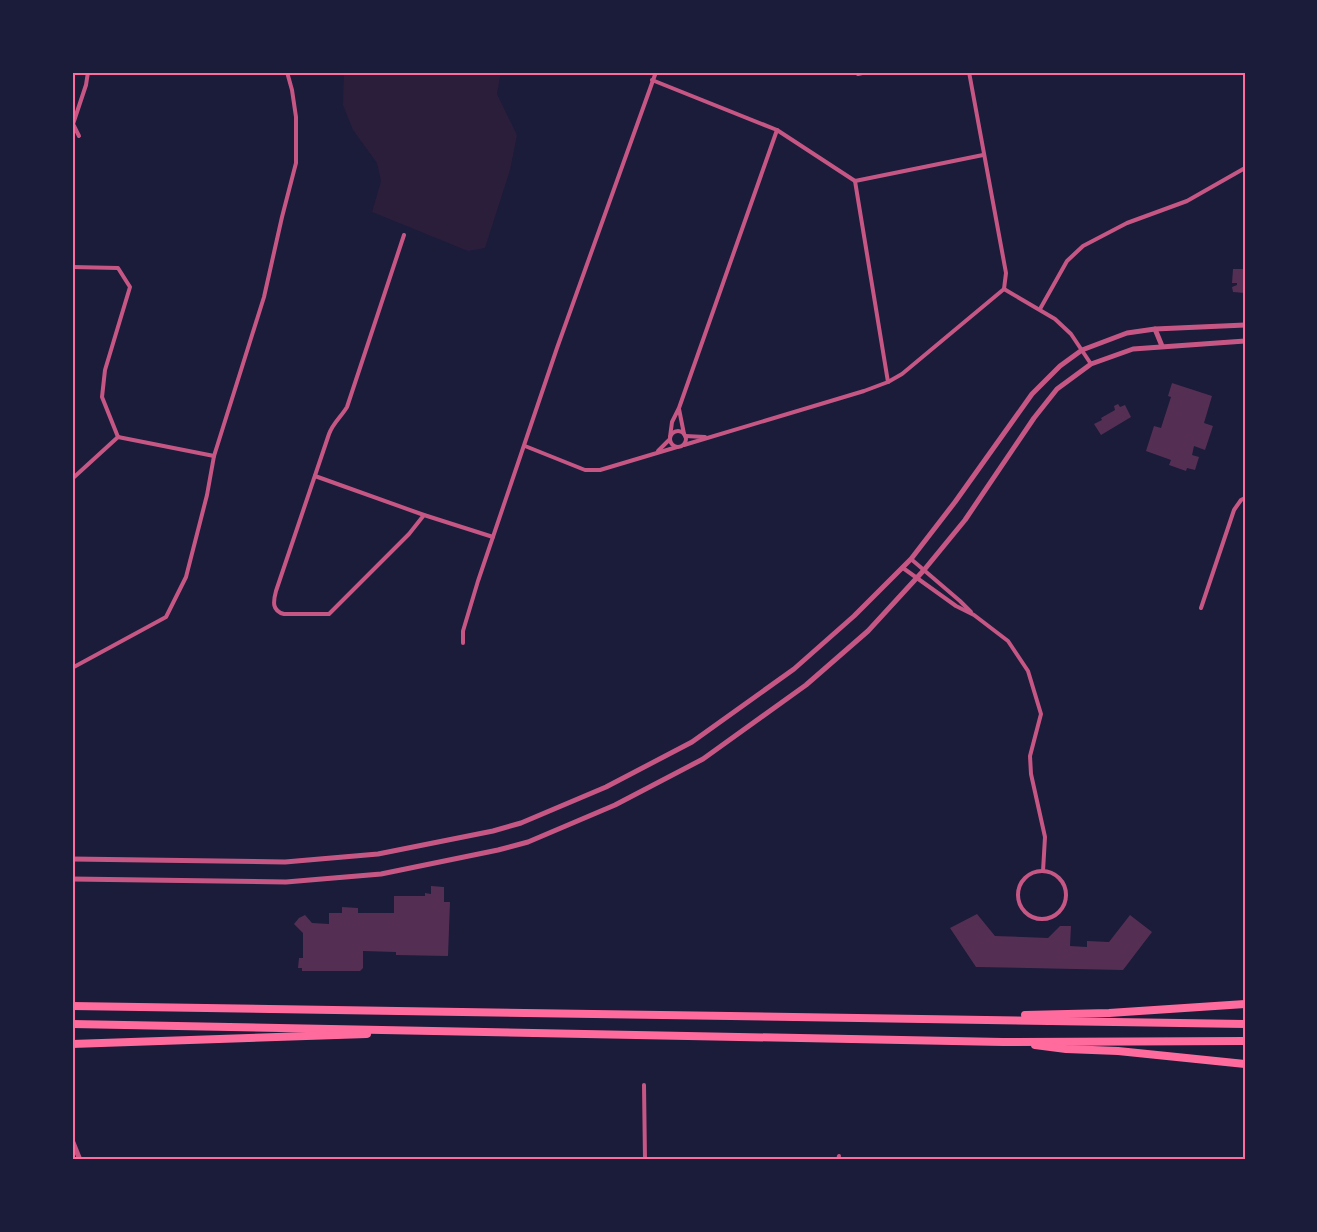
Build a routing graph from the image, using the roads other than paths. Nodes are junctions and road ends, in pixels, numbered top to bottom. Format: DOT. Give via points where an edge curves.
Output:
graph roads {
  1 [pos="88,72"];
  2 [pos="287,72"];
  3 [pos="656,72"];
  4 [pos="867,72"];
  5 [pos="969,72"];
  6 [pos="858,74"];
  7 [pos="652,81"];
  8 [pos="777,130"];
  9 [pos="79,136"];
  10 [pos="983,155"];
  11 [pos="1245,168"];
  12 [pos="855,181"];
  13 [pos="404,235"];
  14 [pos="72,267"];
  15 [pos="1004,289"];
  16 [pos="1040,309"];
  17 [pos="1245,325"];
  18 [pos="1155,329"];
  19 [pos="1245,341"];
  20 [pos="1162,346"];
  21 [pos="1082,350"];
  22 [pos="1091,364"];
  23 [pos="888,382"];
  24 [pos="679,408"];
  25 [pos="684,435"];
  26 [pos="117,437"];
  27 [pos="705,437"];
  28 [pos="670,438"];
  29 [pos="684,445"];
  30 [pos="525,446"];
  31 [pos="677,447"];
  32 [pos="658,452"];
  33 [pos="214,456"];
  34 [pos="315,476"];
  35 [pos="72,479"];
  36 [pos="1245,498"];
  37 [pos="424,515"];
  38 [pos="493,537"];
  39 [pos="911,559"];
  40 [pos="903,568"];
  41 [pos="924,570"];
  42 [pos="917,578"];
  43 [pos="1201,608"];
  44 [pos="974,615"];
  45 [pos="463,644"];
  46 [pos="72,668"];
  47 [pos="72,859"];
  48 [pos="1043,871"];
  49 [pos="72,879"];
  50 [pos="1245,1004"];
  51 [pos="72,1006"];
  52 [pos="982,1019"];
  53 [pos="72,1024"];
  54 [pos="1245,1024"];
  55 [pos="449,1032"];
  56 [pos="1004,1041"];
  57 [pos="1245,1041"];
  58 [pos="72,1044"];
  59 [pos="1245,1064"];
  60 [pos="644,1085"];
  61 [pos="72,1140"];
  62 [pos="80,1160"];
  63 [pos="645,1160"];
  1 -- 9 [label="street" via="73,124"];
  2 -- 33 [label="street" via="296,117 296,163 264,297"];
  3 -- 7 [label="street"];
  4 -- 6 [label="street"];
  5 -- 10 [label="street"];
  7 -- 8 [label="street"];
  7 -- 30 [label="street"];
  8 -- 12 [label="street"];
  8 -- 24 [label="street"];
  10 -- 12 [label="street"];
  10 -- 15 [label="street" via="1006,273"];
  11 -- 16 [label="street" via="1187,201 1127,223 1083,246 1067,261"];
  12 -- 23 [label="street"];
  13 -- 34 [label="street" via="347,407 333,424"];
  14 -- 26 [label="street" via="118,268 130,287 103,383 102,397"];
  15 -- 16 [label="street"];
  15 -- 23 [label="street"];
  16 -- 21 [label="street" via="1071,334"];
  17 -- 18 [label="street"];
  18 -- 20 [label="street"];
  18 -- 21 [label="street" via="1127,333"];
  19 -- 20 [label="street"];
  20 -- 22 [label="street" via="1133,349"];
  21 -- 22 [label="street"];
  21 -- 39 [label="street" via="1032,394"];
  22 -- 41 [label="street" via="1053,394 971,512"];
  23 -- 27 [label="street"];
  24 -- 25 [label="street"];
  24 -- 28 [label="street"];
  25 -- 27 [label="street"];
  25 -- 28 [label="street" via="676,432"];
  25 -- 29 [label="street"];
  26 -- 33 [label="street"];
  26 -- 35 [label="street"];
  27 -- 29 [label="street"];
  28 -- 31 [label="street"];
  28 -- 32 [label="street"];
  29 -- 31 [label="street"];
  30 -- 32 [label="street" via="585,470 600,470"];
  30 -- 38 [label="street"];
  31 -- 32 [label="street"];
  33 -- 46 [label="street" via="186,577 166,617"];
  34 -- 37 [label="street"];
  34 -- 37 [label="street" via="273,603 280,613 329,614 410,534"];
  36 -- 43 [label="street" via="1234,510"];
  37 -- 38 [label="street"];
  38 -- 45 [label="street" via="463,631"];
  39 -- 40 [label="street"];
  39 -- 41 [label="street"];
  40 -- 42 [label="street"];
  40 -- 47 [label="street" via="794,669 692,742 606,787 521,823 378,854 296,861"];
  41 -- 42 [label="street"];
  41 -- 44 [label="street"];
  42 -- 44 [label="street"];
  42 -- 49 [label="street" via="868,631 806,685 703,759 615,805 528,842 381,874 286,882"];
  44 -- 48 [label="street" via="1008,641 1028,671 1041,714 1030,756 1045,837"];
  48 -- 48 [label="street" via="1023,880 1018,895 1028,915 1043,919 1057,914 1066,900 1059,877"];
  50 -- 52 [label="highway"];
  51 -- 52 [label="highway"];
  52 -- 54 [label="highway"];
  53 -- 55 [label="highway"];
  55 -- 56 [label="highway"];
  55 -- 58 [label="highway"];
  56 -- 57 [label="highway"];
  56 -- 59 [label="highway"];
  60 -- 63 [label="street"];
  61 -- 62 [label="street"];
}
